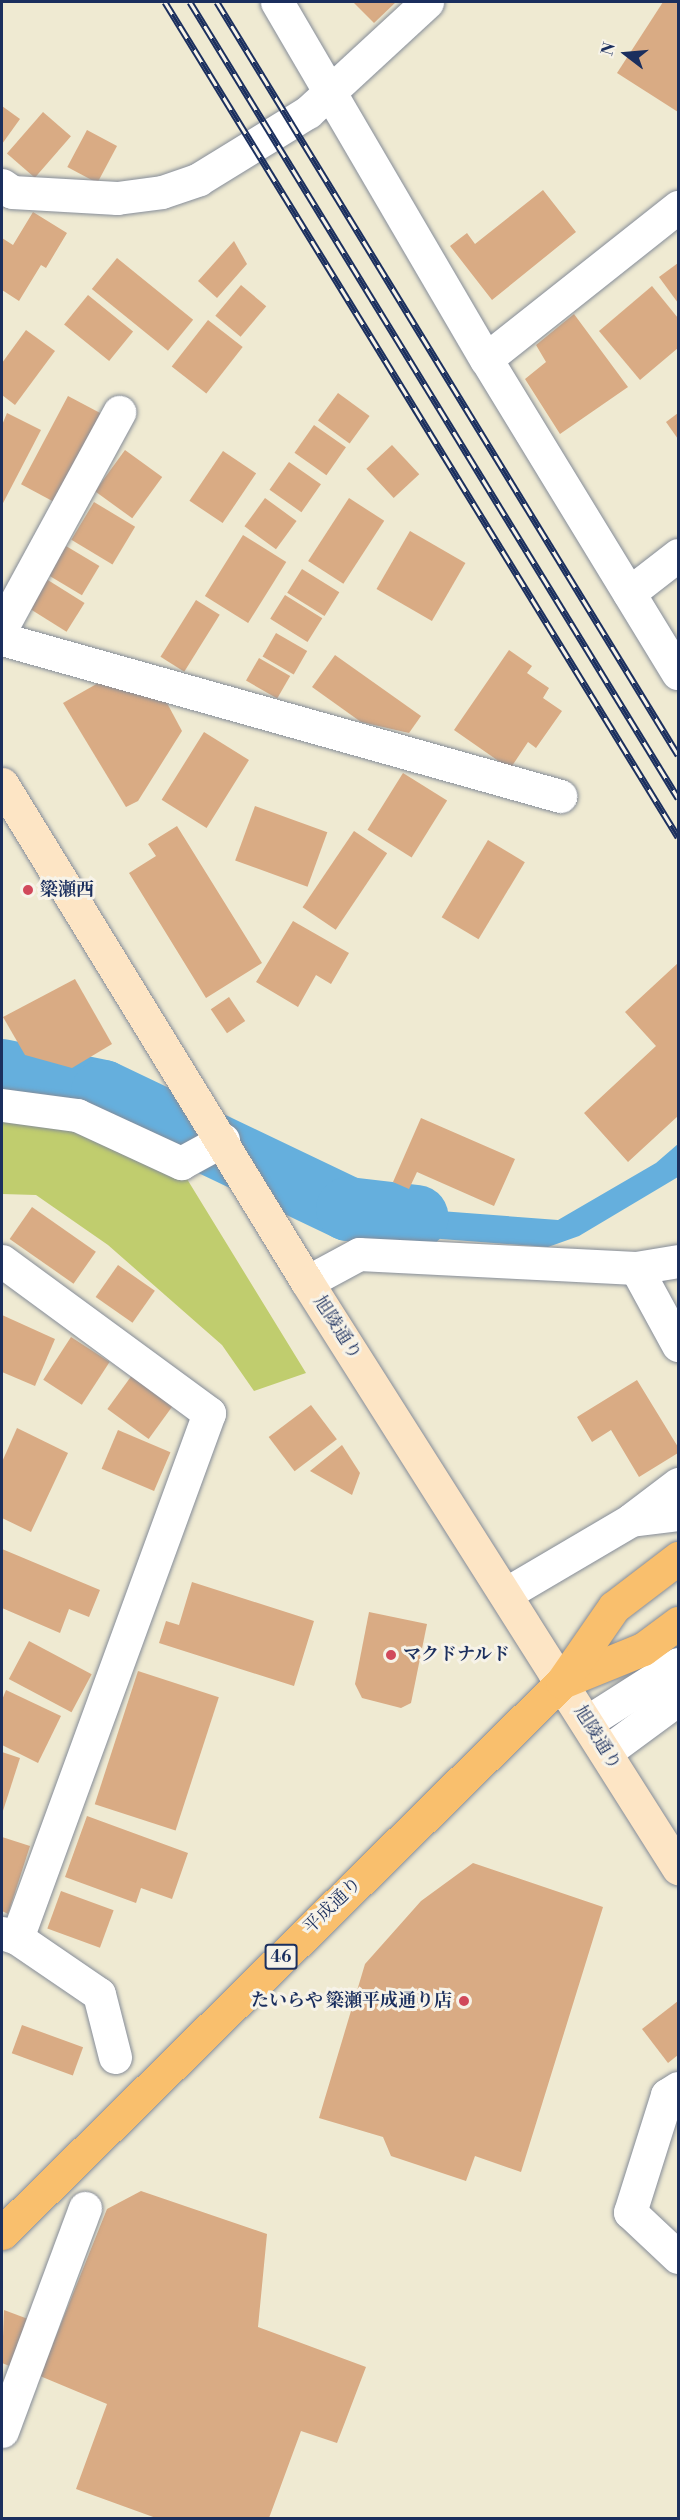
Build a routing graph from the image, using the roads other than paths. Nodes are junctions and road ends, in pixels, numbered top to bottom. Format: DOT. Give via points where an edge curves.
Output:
graph roads {
  1 [pos="278,2"];
  2 [pos="427,2"];
  3 [pos="331,94"];
  4 [pos="5,191"];
  5 [pos="678,207"];
  6 [pos="486,359"];
  7 [pos="119,412"];
  8 [pos="678,555"];
  9 [pos="630,593"];
  10 [pos="2,627"];
  11 [pos="2,639"];
  12 [pos="678,673"];
  13 [pos="2,784"];
  14 [pos="560,796"];
  15 [pos="2,1105"];
  16 [pos="223,1140"];
  17 [pos="2,1261"];
  18 [pos="678,1261"];
  19 [pos="636,1268"];
  20 [pos="307,1282"];
  21 [pos="678,1345"];
  22 [pos="678,1484"];
  23 [pos="678,1514"];
  24 [pos="631,1520"];
  25 [pos="678,1558"];
  26 [pos="507,1593"];
  27 [pos="678,1623"];
  28 [pos="678,1664"];
  29 [pos="562,1682"];
  30 [pos="678,1699"];
  31 [pos="588,1722"];
  32 [pos="606,1752"];
  33 [pos="678,1868"];
  34 [pos="9,1935"];
  35 [pos="115,2057"];
  36 [pos="678,2088"];
  37 [pos="85,2208"];
  38 [pos="2,2233"];
  39 [pos="678,2257"];
  40 [pos="2,2431"];
  1 -- 3 [label="street"];
  2 -- 3 [label="street"];
  3 -- 4 [label="street" via="237,158 162,192 117,198"];
  3 -- 6 [label="street"];
  5 -- 6 [label="street"];
  6 -- 9 [label="street"];
  7 -- 10 [label="street"];
  8 -- 9 [label="street"];
  9 -- 12 [label="street"];
  11 -- 14 [label="street"];
  13 -- 16 [label="street, 旭陵通り"];
  15 -- 16 [label="street" via="76,1115 182,1163"];
  16 -- 20 [label="street, 旭陵通り"];
  17 -- 34 [label="street" via="209,1413"];
  18 -- 19 [label="street"];
  19 -- 20 [label="street" via="359,1254"];
  19 -- 21 [label="street"];
  20 -- 26 [label="street, 旭陵通り"];
  22 -- 24 [label="street"];
  23 -- 24 [label="street"];
  24 -- 26 [label="street"];
  25 -- 29 [label="main road, 平成通り / 46" via="614,1607"];
  26 -- 29 [label="street, 旭陵通り"];
  27 -- 29 [label="main road, 平成通り / 46" via="643,1649"];
  28 -- 31 [label="street"];
  29 -- 31 [label="street, 旭陵通り"];
  29 -- 38 [label="main road, 平成通り / 46"];
  30 -- 32 [label="street"];
  31 -- 32 [label="street, 旭陵通り"];
  32 -- 33 [label="street, 旭陵通り"];
  34 -- 35 [label="street" via="99,1994"];
  36 -- 39 [label="street" via="667,2095 630,2212"];
  37 -- 40 [label="street"];
}
